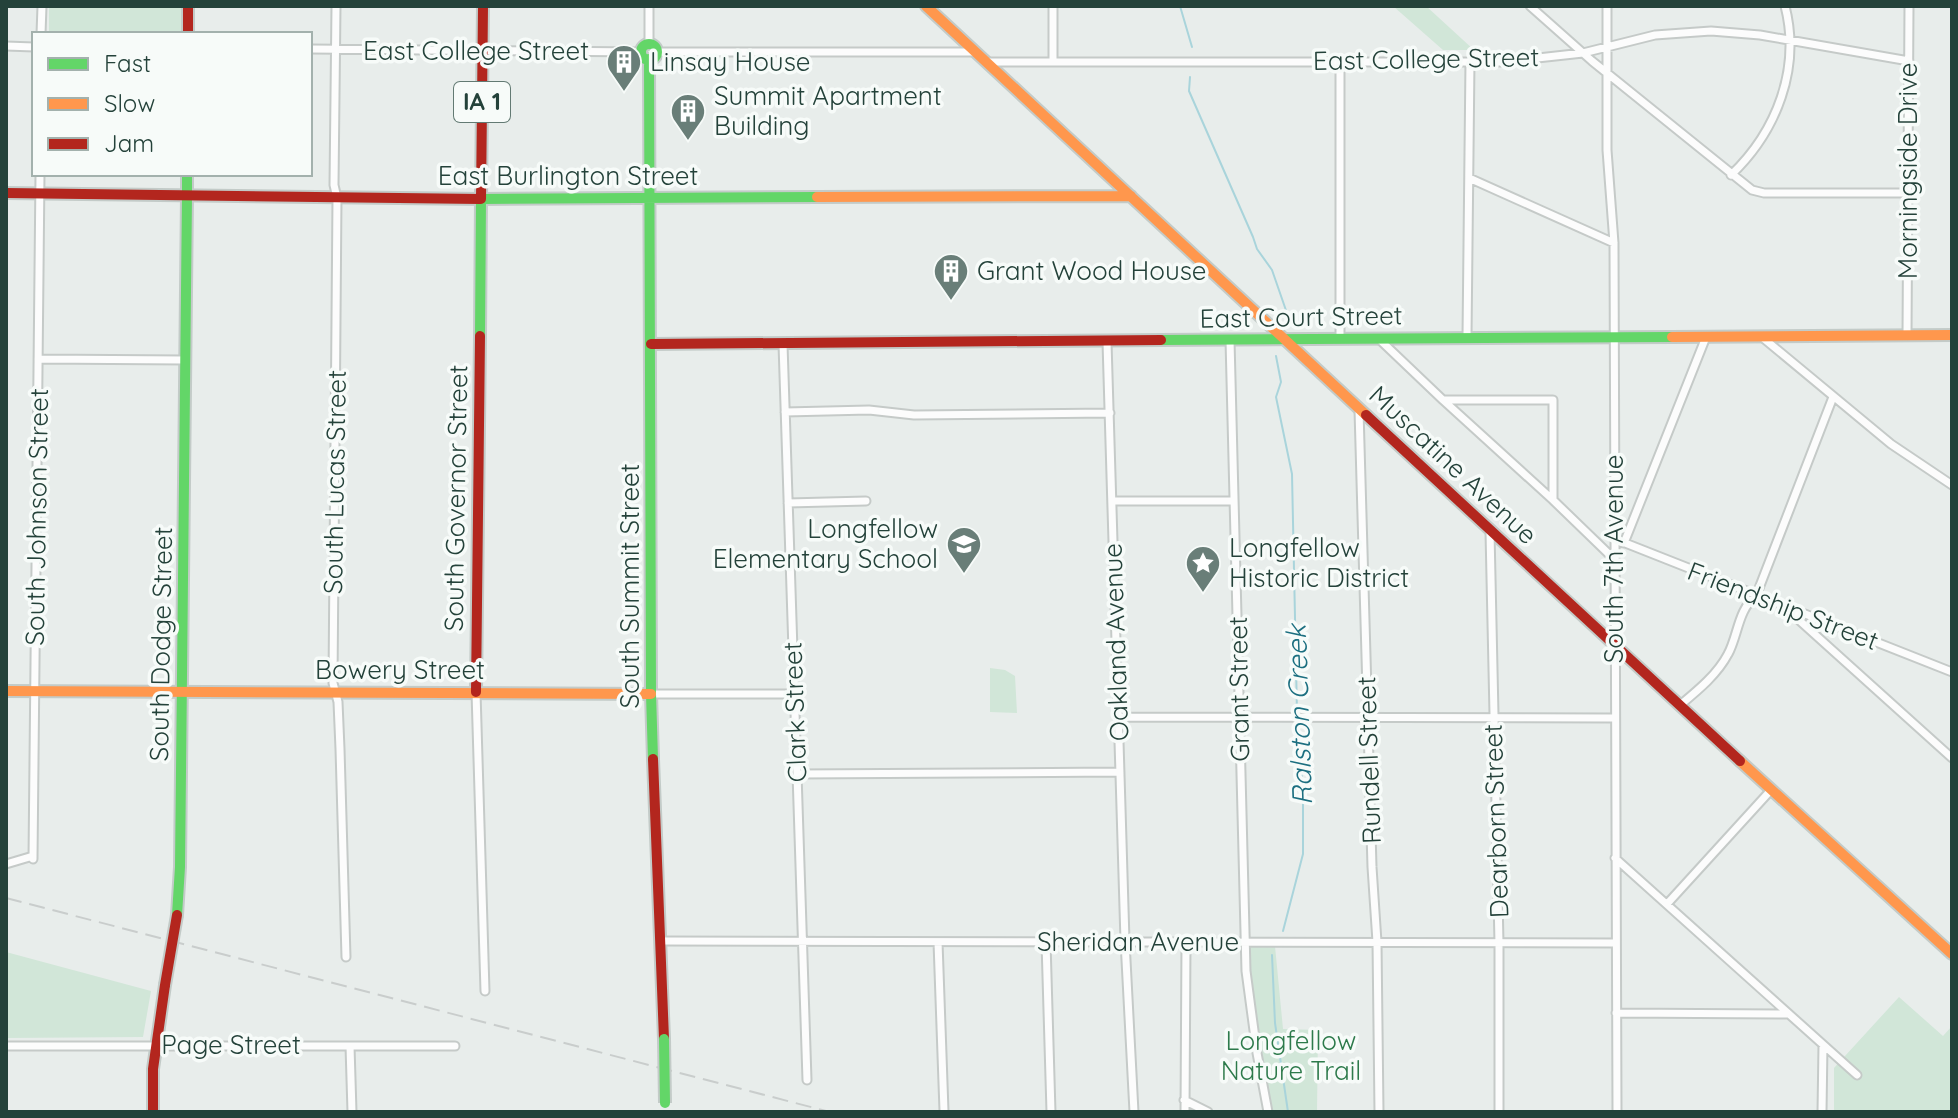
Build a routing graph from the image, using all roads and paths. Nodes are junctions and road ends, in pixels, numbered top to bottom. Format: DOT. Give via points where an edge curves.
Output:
graph roads {
  1 [pos="42,6"];
  2 [pos="188,6"];
  3 [pos="336,6"];
  4 [pos="483,6"];
  5 [pos="649,6"];
  6 [pos="926,6"];
  7 [pos="1053,6"];
  8 [pos="1530,6"];
  9 [pos="1607,6"];
  10 [pos="1785,6"];
  11 [pos="1909,6"];
  12 [pos="41,32"];
  13 [pos="188,32"];
  14 [pos="1790,40"];
  15 [pos="6,46"];
  16 [pos="1607,46"];
  17 [pos="32,47"];
  18 [pos="312,49"];
  19 [pos="335,50"];
  20 [pos="482,51"];
  21 [pos="649,52"];
  22 [pos="973,52"];
  23 [pos="1583,53"];
  24 [pos="1470,61"];
  25 [pos="1909,61"];
  26 [pos="987,62"];
  27 [pos="1053,62"];
  28 [pos="1340,62"];
  29 [pos="1608,73"];
  30 [pos="1731,175"];
  31 [pos="40,176"];
  32 [pos="187,176"];
  33 [pos="1469,178"];
  34 [pos="6,193"];
  35 [pos="40,193"];
  36 [pos="1908,193"];
  37 [pos="187,195"];
  38 [pos="1131,196"];
  39 [pos="337,198"];
  40 [pos="651,198"];
  41 [pos="481,199"];
  42 [pos="1614,243"];
  43 [pos="1952,335"];
  44 [pos="1614,336"];
  45 [pos="1761,336"];
  46 [pos="1907,336"];
  47 [pos="1467,337"];
  48 [pos="1706,337"];
  49 [pos="1340,338"];
  50 [pos="1377,338"];
  51 [pos="1285,339"];
  52 [pos="1230,340"];
  53 [pos="1107,342"];
  54 [pos="651,344"];
  55 [pos="783,344"];
  56 [pos="38,359"];
  57 [pos="185,360"];
  58 [pos="1833,397"];
  59 [pos="1443,400"];
  60 [pos="1359,408"];
  61 [pos="785,412"];
  62 [pos="1110,413"];
  63 [pos="1952,485"];
  64 [pos="1553,500"];
  65 [pos="866,501"];
  66 [pos="1112,501"];
  67 [pos="1234,501"];
  68 [pos="788,503"];
  69 [pos="1490,530"];
  70 [pos="1615,539"];
  71 [pos="1624,543"];
  72 [pos="1614,559"];
  73 [pos="1756,596"];
  74 [pos="1795,611"];
  75 [pos="1614,646"];
  76 [pos="1952,672"];
  77 [pos="6,691"];
  78 [pos="35,691"];
  79 [pos="182,692"];
  80 [pos="335,692"];
  81 [pos="476,692"];
  82 [pos="651,694"];
  83 [pos="794,694"];
  84 [pos="1679,706"];
  85 [pos="1239,716"];
  86 [pos="1368,716"];
  87 [pos="1118,717"];
  88 [pos="1493,717"];
  89 [pos="1614,718"];
  90 [pos="1952,758"];
  91 [pos="1120,772"];
  92 [pos="797,774"];
  93 [pos="1771,790"];
  94 [pos="1615,858"];
  95 [pos="6,864"];
  96 [pos="1667,904"];
  97 [pos="660,941"];
  98 [pos="802,941"];
  99 [pos="1125,941"];
  100 [pos="938,942"];
  101 [pos="1046,942"];
  102 [pos="1186,942"];
  103 [pos="1245,942"];
  104 [pos="1377,942"];
  105 [pos="1499,943"];
  106 [pos="1616,943"];
  107 [pos="1952,954"];
  108 [pos="346,957"];
  109 [pos="485,991"];
  110 [pos="1616,1013"];
  111 [pos="1788,1014"];
  112 [pos="156,1045"];
  113 [pos="1823,1045"];
  114 [pos="6,1046"];
  115 [pos="350,1046"];
  116 [pos="455,1046"];
  117 [pos="1857,1075"];
  118 [pos="807,1080"];
  119 [pos="1184,1100"];
  120 [pos="665,1108"];
  121 [pos="944,1111"];
  122 [pos="153,1112"];
  123 [pos="352,1112"];
  124 [pos="1051,1112"];
  125 [pos="1134,1112"];
  126 [pos="1185,1112"];
  127 [pos="1208,1112"];
  128 [pos="1268,1112"];
  129 [pos="1379,1112"];
  130 [pos="1499,1112"];
  131 [pos="1617,1112"];
  132 [pos="1822,1112"];
  1 -- 12 [label="street"];
  2 -- 13 [label="street"];
  3 -- 19 [label="street, South Lucas Street"];
  4 -- 20 [label="street, South Governor Street / IA 1"];
  5 -- 21 [label="street, South Summit Street"];
  6 -- 22 [label="street, Muscatine Avenue"];
  7 -- 27 [label="street"];
  8 -- 23 [label="street"];
  9 -- 16 [label="street, South 7th Avenue"];
  10 -- 14 [label="street"];
  11 -- 25 [label="street, Morningside Drive"];
  14 -- 16 [label="street, East College Street" via="1711,31 1655,35"];
  14 -- 25 [label="street, East College Street"];
  14 -- 30 [label="street" via="1779,104 1763,137"];
  15 -- 17 [label="street"];
  16 -- 23 [label="street, East College Street"];
  16 -- 29 [label="street, South 7th Avenue"];
  18 -- 19 [label="street, East College Street"];
  19 -- 20 [label="street, East College Street"];
  19 -- 39 [label="street, South Lucas Street"];
  20 -- 21 [label="street, East College Street"];
  20 -- 41 [label="street, South Governor Street / IA 1"];
  21 -- 22 [label="street, East College Street"];
  21 -- 40 [label="street, South Summit Street"];
  22 -- 26 [label="street, Muscatine Avenue"];
  23 -- 24 [label="street, East College Street"];
  23 -- 29 [label="street"];
  24 -- 28 [label="street, East College Street"];
  24 -- 33 [label="street"];
  25 -- 36 [label="street, Morningside Drive"];
  26 -- 27 [label="street, East College Street"];
  26 -- 38 [label="street, Muscatine Avenue"];
  27 -- 28 [label="street, East College Street"];
  28 -- 49 [label="street"];
  29 -- 30 [label="street"];
  29 -- 42 [label="street, South 7th Avenue"];
  30 -- 36 [label="street" via="1764,193"];
  31 -- 35 [label="street, South Johnson Street"];
  32 -- 37 [label="street, South Dodge Street"];
  33 -- 42 [label="street"];
  33 -- 47 [label="street"];
  34 -- 35 [label="street, East Burlington Street"];
  35 -- 37 [label="street, East Burlington Street"];
  35 -- 56 [label="street, South Johnson Street"];
  36 -- 46 [label="street, Morningside Drive"];
  37 -- 39 [label="street, East Burlington Street"];
  37 -- 57 [label="street, South Dodge Street"];
  38 -- 40 [label="street, East Burlington Street"];
  38 -- 51 [label="street, Muscatine Avenue"];
  39 -- 41 [label="street, East Burlington Street"];
  39 -- 80 [label="street, South Lucas Street"];
  40 -- 41 [label="street, East Burlington Street"];
  40 -- 54 [label="street, South Summit Street"];
  41 -- 81 [label="street, South Governor Street"];
  42 -- 44 [label="street, South 7th Avenue"];
  43 -- 46 [label="street, East Court Street"];
  44 -- 47 [label="street, East Court Street"];
  44 -- 48 [label="street, East Court Street"];
  44 -- 70 [label="street, South 7th Avenue"];
  45 -- 46 [label="street, East Court Street"];
  45 -- 48 [label="street, East Court Street"];
  45 -- 58 [label="street"];
  47 -- 50 [label="street, East Court Street"];
  48 -- 71 [label="street"];
  49 -- 50 [label="street, East Court Street"];
  49 -- 51 [label="street, East Court Street"];
  50 -- 59 [label="street"];
  51 -- 52 [label="street, East Court Street"];
  51 -- 60 [label="street, Muscatine Avenue"];
  52 -- 53 [label="street, East Court Street"];
  52 -- 67 [label="street, Grant Street"];
  53 -- 55 [label="street, East Court Street"];
  53 -- 62 [label="street, Oakland Avenue"];
  54 -- 55 [label="street, East Court Street"];
  54 -- 82 [label="street, South Summit Street"];
  55 -- 61 [label="street, Clark Street"];
  56 -- 57 [label="street"];
  56 -- 78 [label="street, South Johnson Street"];
  57 -- 79 [label="street, South Dodge Street"];
  58 -- 63 [label="street"];
  58 -- 73 [label="street"];
  59 -- 64 [label="street"];
  59 -- 64 [label="street" via="1553,400"];
  60 -- 69 [label="street, Muscatine Avenue"];
  60 -- 86 [label="street, Rundell Street"];
  61 -- 62 [label="street"];
  61 -- 68 [label="street, Clark Street"];
  62 -- 66 [label="street, Oakland Avenue"];
  64 -- 72 [label="street"];
  65 -- 68 [label="street"];
  66 -- 67 [label="street"];
  66 -- 87 [label="street, Oakland Avenue"];
  67 -- 85 [label="street, Grant Street"];
  68 -- 83 [label="street, Clark Street"];
  69 -- 75 [label="street, Muscatine Avenue"];
  69 -- 88 [label="street, Dearborn Street"];
  70 -- 71 [label="street, Friendship Street"];
  70 -- 72 [label="street, South 7th Avenue"];
  71 -- 73 [label="street, Friendship Street"];
  72 -- 75 [label="street, South 7th Avenue"];
  73 -- 74 [label="street, Friendship Street"];
  73 -- 84 [label="street" via="1748,602 1728,655"];
  74 -- 76 [label="street, Friendship Street"];
  74 -- 90 [label="street"];
  75 -- 84 [label="street, Muscatine Avenue"];
  75 -- 89 [label="street, South 7th Avenue"];
  77 -- 78 [label="street, Bowery Street"];
  78 -- 79 [label="street, Bowery Street"];
  78 -- 95 [label="street, South Johnson Street" via="33,857"];
  79 -- 80 [label="street, Bowery Street"];
  79 -- 112 [label="street, South Dodge Street, bridge" via="177,915"];
  80 -- 81 [label="street, Bowery Street"];
  80 -- 108 [label="street, South Lucas Street"];
  81 -- 82 [label="street, Bowery Street"];
  81 -- 109 [label="street, South Governor Street"];
  82 -- 83 [label="street, Bowery Street"];
  82 -- 97 [label="street, South Summit Street"];
  83 -- 92 [label="street, Clark Street"];
  84 -- 93 [label="street, Muscatine Avenue"];
  85 -- 86 [label="street"];
  85 -- 87 [label="street"];
  85 -- 103 [label="street, Grant Street"];
  86 -- 88 [label="street"];
  86 -- 104 [label="street, Rundell Street"];
  87 -- 91 [label="street, Oakland Avenue"];
  88 -- 89 [label="street"];
  88 -- 105 [label="street, Dearborn Street"];
  89 -- 94 [label="street, South 7th Avenue"];
  91 -- 92 [label="street"];
  91 -- 99 [label="street, Oakland Avenue"];
  92 -- 98 [label="street, Clark Street"];
  93 -- 96 [label="street"];
  93 -- 107 [label="street, Muscatine Avenue"];
  94 -- 96 [label="street"];
  94 -- 106 [label="street, South 7th Avenue"];
  96 -- 111 [label="street"];
  97 -- 98 [label="street, Sheridan Avenue"];
  97 -- 120 [label="street, South Summit Street, bridge"];
  98 -- 100 [label="street, Sheridan Avenue"];
  98 -- 118 [label="street, Clark Street"];
  99 -- 101 [label="street, Sheridan Avenue"];
  99 -- 102 [label="street, Sheridan Avenue"];
  99 -- 125 [label="street, Oakland Avenue"];
  100 -- 101 [label="street, Sheridan Avenue"];
  100 -- 121 [label="street"];
  101 -- 124 [label="street"];
  102 -- 103 [label="street, Sheridan Avenue"];
  102 -- 119 [label="street"];
  103 -- 104 [label="street, Sheridan Avenue"];
  103 -- 128 [label="street, Grant Street"];
  104 -- 105 [label="street, Sheridan Avenue"];
  104 -- 129 [label="street, Rundell Street"];
  105 -- 106 [label="street, Sheridan Avenue"];
  105 -- 130 [label="street, Dearborn Street"];
  106 -- 110 [label="street, South 7th Avenue"];
  110 -- 111 [label="street"];
  110 -- 131 [label="street, South 7th Avenue"];
  111 -- 113 [label="street"];
  112 -- 114 [label="street, Page Street"];
  112 -- 115 [label="street, Page Street"];
  112 -- 122 [label="street, South Dodge Street"];
  113 -- 117 [label="street"];
  113 -- 132 [label="street"];
  115 -- 116 [label="street, Page Street"];
  115 -- 123 [label="street"];
  119 -- 126 [label="street"];
  119 -- 127 [label="street"];
}
